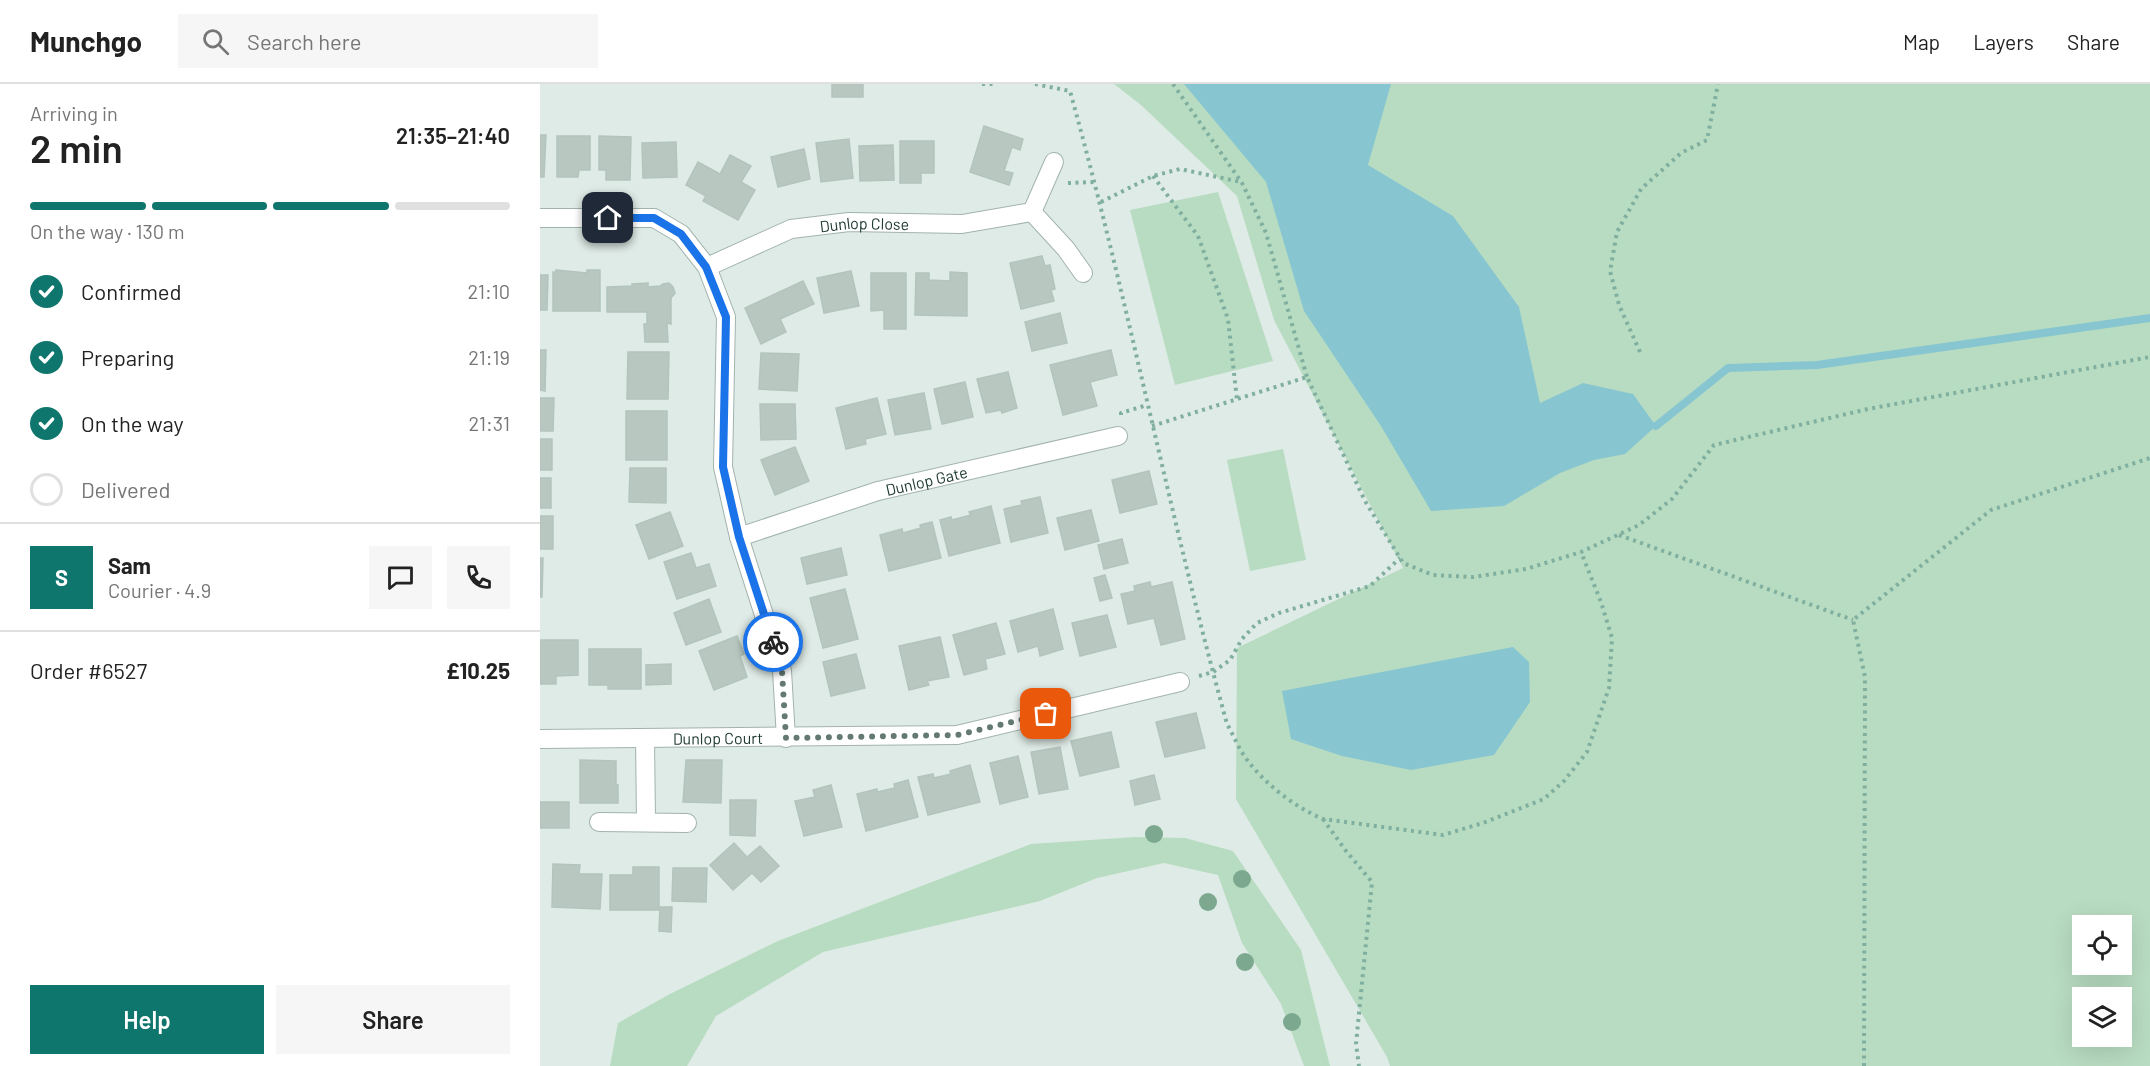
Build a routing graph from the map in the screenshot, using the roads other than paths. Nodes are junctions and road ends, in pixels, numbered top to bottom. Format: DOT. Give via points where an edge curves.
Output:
graph roads {
  1 [pos="1054,162"];
  2 [pos="1032,212"];
  3 [pos="540,218"];
  4 [pos="706,267"];
  5 [pos="1083,273"];
  6 [pos="1118,436"];
  7 [pos="739,537"];
  8 [pos="1180,682"];
  9 [pos="786,738"];
  10 [pos="540,739"];
  11 [pos="645,739"];
  12 [pos="646,821"];
  13 [pos="599,822"];
  14 [pos="687,823"];
  1 -- 2 [label="street"];
  2 -- 4 [label="street, Dunlop Close" via="962,224 849,222 792,229"];
  2 -- 5 [label="street"];
  3 -- 4 [label="street" via="654,218 681,234"];
  4 -- 7 [label="street" via="726,317 723,467"];
  6 -- 7 [label="street, Dunlop Gate" via="878,491"];
  7 -- 9 [label="street" via="782,671"];
  8 -- 9 [label="street, Dunlop Court" via="957,735"];
  9 -- 11 [label="street, Dunlop Court"];
  10 -- 11 [label="street, Dunlop Court"];
  11 -- 12 [label="street"];
  12 -- 13 [label="street"];
  12 -- 14 [label="street"];
}
